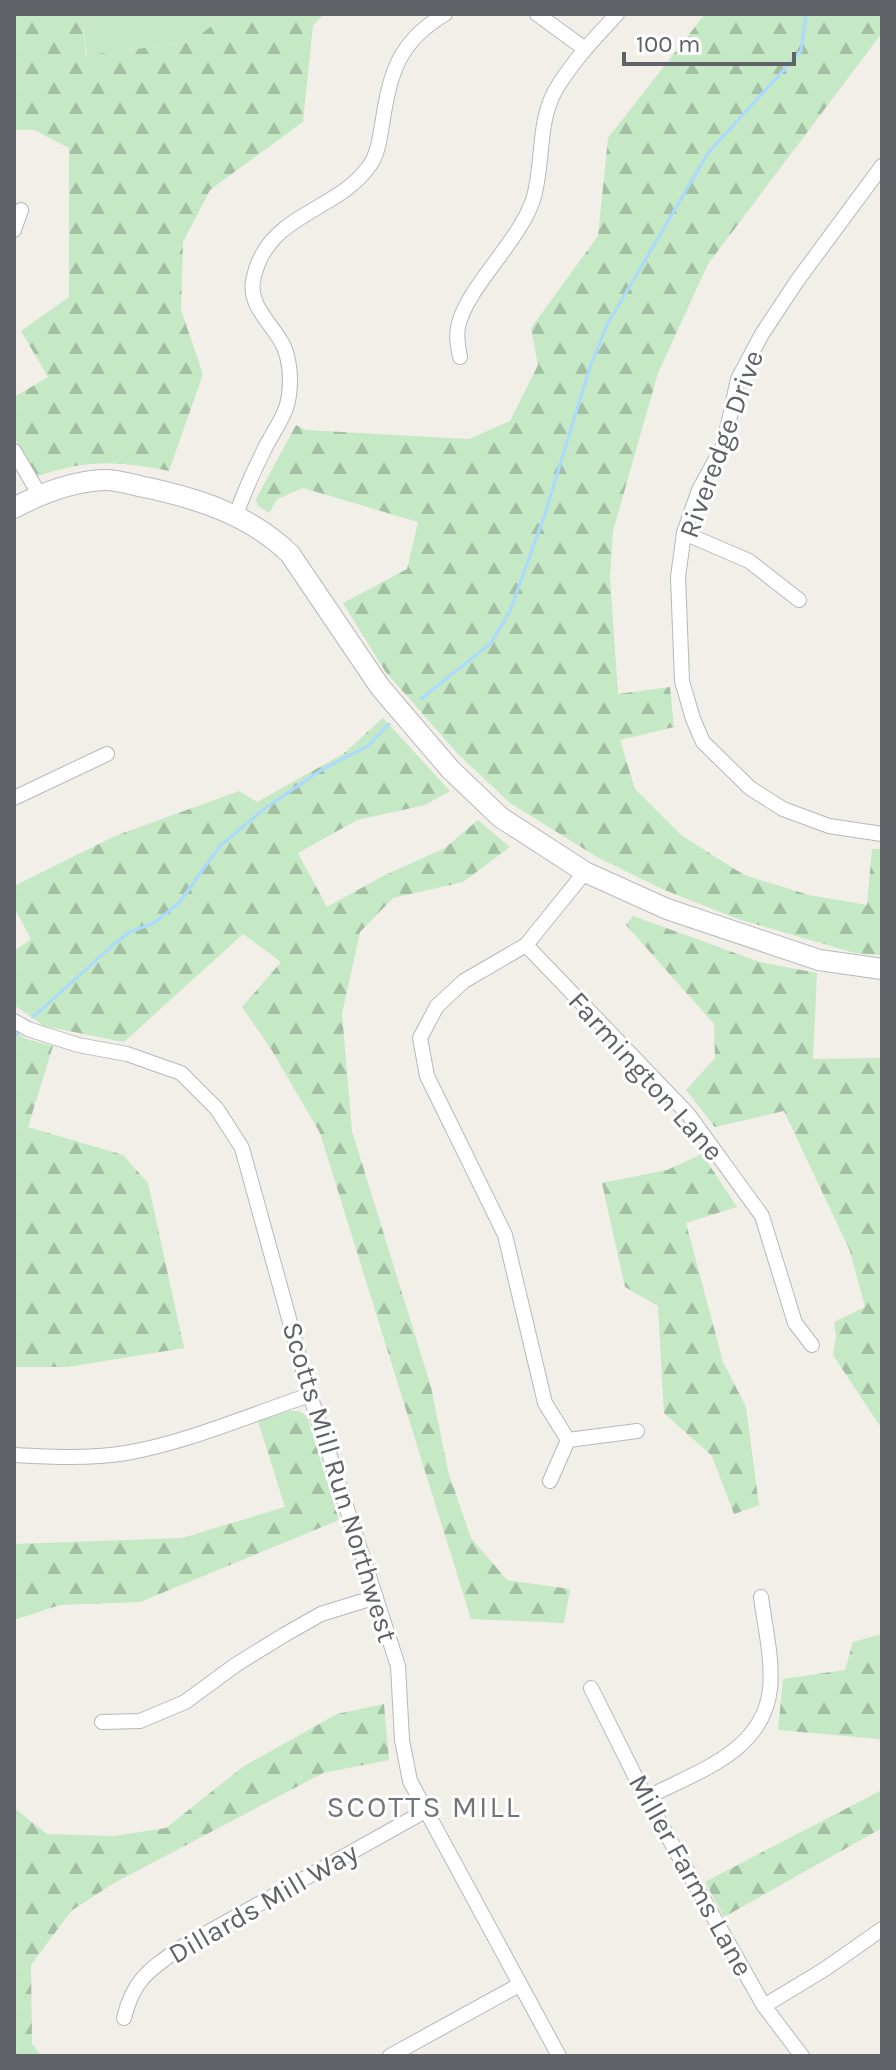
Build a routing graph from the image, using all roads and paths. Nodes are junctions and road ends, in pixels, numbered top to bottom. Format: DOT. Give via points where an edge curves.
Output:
graph roads {
  1 [pos="445,14"];
  2 [pos="537,14"];
  3 [pos="617,14"];
  4 [pos="585,49"];
  5 [pos="882,166"];
  6 [pos="21,210"];
  7 [pos="14,230"];
  8 [pos="460,357"];
  9 [pos="14,451"];
  10 [pos="39,494"];
  11 [pos="14,508"];
  12 [pos="236,515"];
  13 [pos="684,533"];
  14 [pos="799,600"];
  15 [pos="107,754"];
  16 [pos="14,798"];
  17 [pos="882,827"];
  18 [pos="882,834"];
  19 [pos="585,872"];
  20 [pos="526,945"];
  21 [pos="882,969"];
  22 [pos="14,1021"];
  23 [pos="812,1345"];
  24 [pos="310,1395"];
  25 [pos="637,1431"];
  26 [pos="568,1440"];
  27 [pos="14,1455"];
  28 [pos="550,1481"];
  29 [pos="376,1597"];
  30 [pos="761,1597"];
  31 [pos="591,1688"];
  32 [pos="102,1722"];
  33 [pos="646,1798"];
  34 [pos="427,1810"];
  35 [pos="882,1929"];
  36 [pos="519,1985"];
  37 [pos="764,2006"];
  38 [pos="124,2018"];
  39 [pos="390,2056"];
  40 [pos="559,2056"];
  41 [pos="802,2056"];
  1 -- 12 [label="street" via="424,27 392,73 373,162 356,183 276,233 261,258 253,300 287,353 290,376 287,406"];
  2 -- 4 [label="street"];
  3 -- 4 [label="street"];
  4 -- 8 [label="street" via="554,93 533,200 459,323"];
  5 -- 13 [label="street, Riveredge Drive" via="762,334 738,379 724,444"];
  6 -- 7 [label="street"];
  9 -- 10 [label="street"];
  10 -- 11 [label="street"];
  10 -- 12 [label="street" via="106,479 175,493"];
  12 -- 19 [label="street" via="272,536 290,554 380,687 450,769 500,817"];
  13 -- 14 [label="street" via="749,561"];
  13 -- 18 [label="street, Riveredge Drive" via="678,577 682,681 703,742 750,788 783,809 829,826"];
  15 -- 16 [label="street"];
  17 -- 18 [label="street"];
  19 -- 20 [label="street"];
  19 -- 21 [label="street" via="667,909 764,943 819,960"];
  20 -- 23 [label="street, Farmington Lane" via="688,1114 762,1216 795,1323"];
  20 -- 26 [label="street" via="464,981 437,1006 420,1038 427,1076 505,1235 545,1403"];
  22 -- 24 [label="street, Scotts Mill Run Northwest" via="181,1073 217,1109 242,1148"];
  24 -- 27 [label="street" via="139,1450 98,1457"];
  24 -- 29 [label="street, Scotts Mill Run Northwest"];
  25 -- 26 [label="street"];
  26 -- 28 [label="street"];
  29 -- 32 [label="street" via="321,1614 185,1702 140,1721"];
  29 -- 34 [label="street, Scotts Mill Run Northwest" via="398,1666 410,1781"];
  30 -- 33 [label="street" via="770,1689 754,1733 731,1754"];
  31 -- 33 [label="street, Miller Farms Lane"];
  33 -- 37 [label="street, Miller Farms Lane"];
  34 -- 36 [label="street, Scotts Mill Run Northwest"];
  34 -- 38 [label="street, Dillards Mill Way" via="180,1948 139,1982 129,1995"];
  35 -- 37 [label="street"];
  36 -- 39 [label="street"];
  36 -- 40 [label="street, Scotts Mill Run Northwest"];
  37 -- 41 [label="street, Miller Farms Lane"];
}
